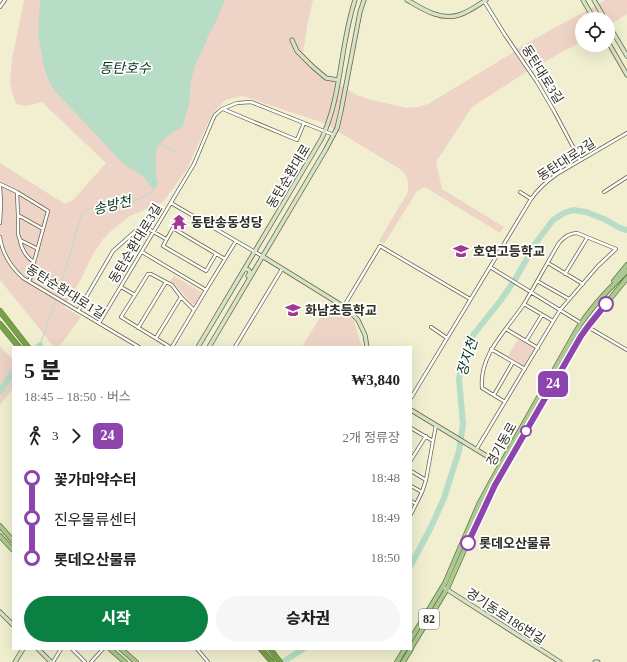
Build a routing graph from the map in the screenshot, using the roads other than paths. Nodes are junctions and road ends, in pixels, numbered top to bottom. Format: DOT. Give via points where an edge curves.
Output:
graph roads {
  1 [pos="5,0"];
  2 [pos="356,0"];
  3 [pos="364,0"];
  4 [pos="407,0"];
  5 [pos="583,0"];
  6 [pos="594,0"];
  7 [pos="485,1"];
  8 [pos="0,7"];
  9 [pos="590,12"];
  10 [pos="601,12"];
  11 [pos="615,36"];
  12 [pos="292,40"];
  13 [pos="614,52"];
  14 [pos="627,56"];
  15 [pos="627,75"];
  16 [pos="338,80"];
  17 [pos="222,109"];
  18 [pos="304,124"];
  19 [pos="325,132"];
  20 [pos="627,133"];
  21 [pos="334,135"];
  22 [pos="580,160"];
  23 [pos="627,177"];
  24 [pos="0,184"];
  25 [pos="0,188"];
  26 [pos="17,192"];
  27 [pos="520,192"];
  28 [pos="604,192"];
  29 [pos="531,199"];
  30 [pos="171,203"];
  31 [pos="18,215"];
  32 [pos="0,223"];
  33 [pos="43,230"];
  34 [pos="154,232"];
  35 [pos="264,236"];
  36 [pos="0,237"];
  37 [pos="587,238"];
  38 [pos="167,239"];
  39 [pos="20,240"];
  40 [pos="236,241"];
  41 [pos="272,241"];
  42 [pos="38,249"];
  43 [pos="142,252"];
  44 [pos="255,252"];
  45 [pos="216,254"];
  46 [pos="262,256"];
  47 [pos="225,259"];
  48 [pos="34,262"];
  49 [pos="548,263"];
  50 [pos="627,265"];
  51 [pos="490,267"];
  52 [pos="282,268"];
  53 [pos="244,270"];
  54 [pos="627,271"];
  55 [pos="565,274"];
  56 [pos="627,278"];
  57 [pos="29,281"];
  58 [pos="537,281"];
  59 [pos="166,282"];
  60 [pos="627,283"];
  61 [pos="583,284"];
  62 [pos="121,287"];
  63 [pos="206,290"];
  64 [pos="531,292"];
  65 [pos="615,293"];
  66 [pos="135,295"];
  67 [pos="181,297"];
  68 [pos="602,297"];
  69 [pos="237,299"];
  70 [pos="470,299"];
  71 [pos="569,299"];
  72 [pos="524,304"];
  73 [pos="344,306"];
  74 [pos="0,310"];
  75 [pos="194,310"];
  76 [pos="560,310"];
  77 [pos="78,311"];
  78 [pos="542,315"];
  79 [pos="553,321"];
  80 [pos="581,323"];
  81 [pos="0,324"];
  82 [pos="99,324"];
  83 [pos="431,327"];
  84 [pos="587,327"];
  85 [pos="138,328"];
  86 [pos="506,329"];
  87 [pos="156,338"];
  88 [pos="447,338"];
  89 [pos="526,341"];
  90 [pos="18,346"];
  91 [pos="28,346"];
  92 [pos="137,346"];
  93 [pos="169,346"];
  94 [pos="172,346"];
  95 [pos="199,346"];
  96 [pos="210,346"];
  97 [pos="236,346"];
  98 [pos="368,346"];
  99 [pos="538,348"];
  100 [pos="491,349"];
  101 [pos="627,350"];
  102 [pos="513,362"];
  103 [pos="525,369"];
  104 [pos="494,395"];
  105 [pos="412,396"];
  106 [pos="505,402"];
  107 [pos="412,411"];
  108 [pos="436,425"];
  109 [pos="412,429"];
  110 [pos="426,436"];
  111 [pos="433,441"];
  112 [pos="476,450"];
  113 [pos="412,458"];
  114 [pos="500,464"];
  115 [pos="505,467"];
  116 [pos="412,471"];
  117 [pos="426,480"];
  118 [pos="412,487"];
  119 [pos="422,492"];
  120 [pos="412,502"];
  121 [pos="416,504"];
  122 [pos="412,512"];
  123 [pos="0,526"];
  124 [pos="0,536"];
  125 [pos="12,540"];
  126 [pos="12,549"];
  127 [pos="445,588"];
  128 [pos="0,612"];
  129 [pos="12,624"];
  130 [pos="412,638"];
  131 [pos="412,647"];
  132 [pos="22,650"];
  133 [pos="39,650"];
  134 [pos="60,650"];
  135 [pos="73,650"];
  136 [pos="103,650"];
  137 [pos="111,650"];
  138 [pos="122,650"];
  139 [pos="198,650"];
  140 [pos="262,650"];
  141 [pos="271,650"];
  142 [pos="404,650"];
  143 [pos="410,650"];
  144 [pos="271,660"];
  145 [pos="15,662"];
  146 [pos="52,662"];
  147 [pos="85,662"];
  148 [pos="92,662"];
  149 [pos="125,662"];
  150 [pos="136,662"];
  151 [pos="208,662"];
  152 [pos="280,662"];
  153 [pos="397,662"];
  154 [pos="403,662"];
  155 [pos="560,662"];
  1 -- 8 [label="street"];
  2 -- 16 [label="main road, 동탄순환대로"];
  3 -- 21 [label="main road, 동탄순환대로"];
  4 -- 7 [label="main road, 동탄대로3길" via="432,14 446,17 465,13"];
  5 -- 9 [label="main road"];
  6 -- 10 [label="main road"];
  7 -- 22 [label="street, 동탄대로3길" via="537,82"];
  11 -- 14 [label="main road"];
  12 -- 16 [label="main road" via="297,51 312,66 326,78"];
  13 -- 15 [label="main road"];
  16 -- 19 [label="main road, 동탄순환대로"];
  17 -- 18 [label="street" via="237,103 251,102"];
  17 -- 18 [label="street" via="297,140"];
  17 -- 30 [label="street" via="212,119 194,164"];
  18 -- 19 [label="street"];
  19 -- 21 [label="street"];
  19 -- 35 [label="main road, 동탄순환대로"];
  20 -- 22 [label="street, 동탄대로2길"];
  21 -- 41 [label="main road, 동탄순환대로"];
  22 -- 29 [label="street, 동탄대로2길" via="557,174"];
  23 -- 28 [label="street"];
  24 -- 26 [label="street"];
  25 -- 32 [label="street"];
  26 -- 31 [label="street"];
  26 -- 33 [label="street" via="48,211"];
  27 -- 29 [label="street"];
  29 -- 51 [label="street, 동탄대로2길"];
  30 -- 34 [label="street, 동탄순환대로3길"];
  30 -- 40 [label="street, 동탄순환대로3길"];
  31 -- 33 [label="street"];
  31 -- 39 [label="street"];
  33 -- 42 [label="street"];
  34 -- 38 [label="street"];
  34 -- 43 [label="street, 동탄순환대로3길"];
  34 -- 77 [label="street" via="140,227 113,251"];
  35 -- 41 [label="main road" via="267,242"];
  35 -- 44 [label="main road, 동탄순환대로"];
  36 -- 57 [label="street, 동탄순환대로1길" via="11,264"];
  37 -- 49 [label="street" via="573,233 563,238"];
  37 -- 55 [label="street"];
  37 -- 61 [label="street" via="616,249"];
  38 -- 45 [label="street" via="173,228"];
  38 -- 45 [label="street" via="163,246 206,271"];
  39 -- 42 [label="street"];
  39 -- 48 [label="street" via="22,249"];
  40 -- 44 [label="street, 동탄순환대로3길"];
  40 -- 47 [label="street"];
  41 -- 46 [label="main road, 동탄순환대로"];
  42 -- 48 [label="street"];
  43 -- 62 [label="street, 동탄순환대로3길"];
  43 -- 63 [label="street"];
  44 -- 46 [label="street, 동탄순환대로3길"];
  44 -- 53 [label="main road, 동탄순환대로"];
  45 -- 47 [label="street"];
  46 -- 52 [label="main road"];
  46 -- 69 [label="main road, 동탄순환대로"];
  47 -- 63 [label="street"];
  48 -- 57 [label="street"];
  49 -- 55 [label="street"];
  49 -- 58 [label="street"];
  50 -- 68 [label="main road"];
  51 -- 64 [label="street"];
  51 -- 70 [label="street, 동탄대로2길"];
  52 -- 73 [label="main road"];
  52 -- 97 [label="street"];
  53 -- 69 [label="main road" via="248,269 250,272"];
  53 -- 95 [label="main road, 동탄순환대로"];
  54 -- 68 [label="main road, 경기동로 / 82"];
  55 -- 61 [label="street"];
  56 -- 65 [label="main road, 경기동로 / 82"];
  57 -- 77 [label="street, 동탄순환대로1길"];
  58 -- 64 [label="street"];
  58 -- 71 [label="street"];
  59 -- 66 [label="street" via="148,274"];
  59 -- 67 [label="street" via="172,285"];
  59 -- 85 [label="street"];
  60 -- 65 [label="main road"];
  61 -- 71 [label="street"];
  62 -- 66 [label="street"];
  62 -- 82 [label="street, 동탄순환대로3길"];
  63 -- 75 [label="street"];
  64 -- 72 [label="street"];
  64 -- 76 [label="street"];
  65 -- 84 [label="main road, 경기동로 / 82"];
  66 -- 85 [label="street" via="121,317"];
  67 -- 75 [label="street"];
  67 -- 87 [label="street"];
  68 -- 80 [label="main road, 경기동로 / 82"];
  69 -- 96 [label="main road, 동탄순환대로"];
  70 -- 73 [label="street" via="380,246"];
  70 -- 88 [label="street, 동탄대로2길"];
  71 -- 76 [label="street"];
  72 -- 78 [label="street"];
  72 -- 86 [label="street"];
  73 -- 98 [label="main road" via="358,320"];
  74 -- 91 [label="highway"];
  75 -- 94 [label="street"];
  76 -- 79 [label="street"];
  76 -- 80 [label="street"];
  77 -- 82 [label="street, 동탄순환대로1길"];
  78 -- 79 [label="street"];
  78 -- 89 [label="street"];
  79 -- 99 [label="street"];
  80 -- 114 [label="main road, 경기동로 / 82"];
  81 -- 90 [label="highway"];
  82 -- 92 [label="street, 동탄순환대로1길"];
  83 -- 88 [label="street"];
  84 -- 101 [label="street"];
  84 -- 115 [label="main road, 경기동로 / 82"];
  85 -- 87 [label="street"];
  86 -- 89 [label="street"];
  86 -- 100 [label="street"];
  87 -- 93 [label="street"];
  88 -- 105 [label="street, 동탄대로2길"];
  89 -- 99 [label="street"];
  99 -- 103 [label="street"];
  100 -- 102 [label="street"];
  100 -- 104 [label="street" via="481,382 482,388"];
  102 -- 103 [label="street"];
  102 -- 104 [label="street"];
  103 -- 106 [label="street"];
  104 -- 106 [label="street"];
  106 -- 112 [label="street"];
  107 -- 108 [label="main road"];
  108 -- 111 [label="street"];
  108 -- 112 [label="main road"];
  109 -- 110 [label="street"];
  110 -- 111 [label="street"];
  110 -- 113 [label="street"];
  111 -- 117 [label="street"];
  112 -- 114 [label="main road"];
  114 -- 115 [label="main road"];
  114 -- 127 [label="main road, 경기동로 / 82" via="479,504"];
  115 -- 127 [label="main road, 경기동로 / 82"];
  116 -- 117 [label="street"];
  117 -- 119 [label="street"];
  118 -- 119 [label="street"];
  119 -- 121 [label="street"];
  120 -- 121 [label="street"];
  121 -- 122 [label="street"];
  123 -- 125 [label="main road"];
  124 -- 126 [label="main road"];
  127 -- 130 [label="main road, 경기동로 / 82"];
  127 -- 131 [label="main road, 경기동로 / 82"];
  127 -- 155 [label="main road, 경기동로186번길"];
  128 -- 129 [label="main road"];
  132 -- 145 [label="main road"];
  133 -- 146 [label="main road"];
  134 -- 146 [label="street"];
  135 -- 147 [label="street"];
  136 -- 148 [label="street"];
  137 -- 149 [label="main road"];
  138 -- 150 [label="main road"];
  139 -- 151 [label="street"];
  140 -- 144 [label="highway"];
  141 -- 152 [label="highway"];
  142 -- 153 [label="main road"];
  143 -- 154 [label="main road, 경기동로 / 82"];
}
